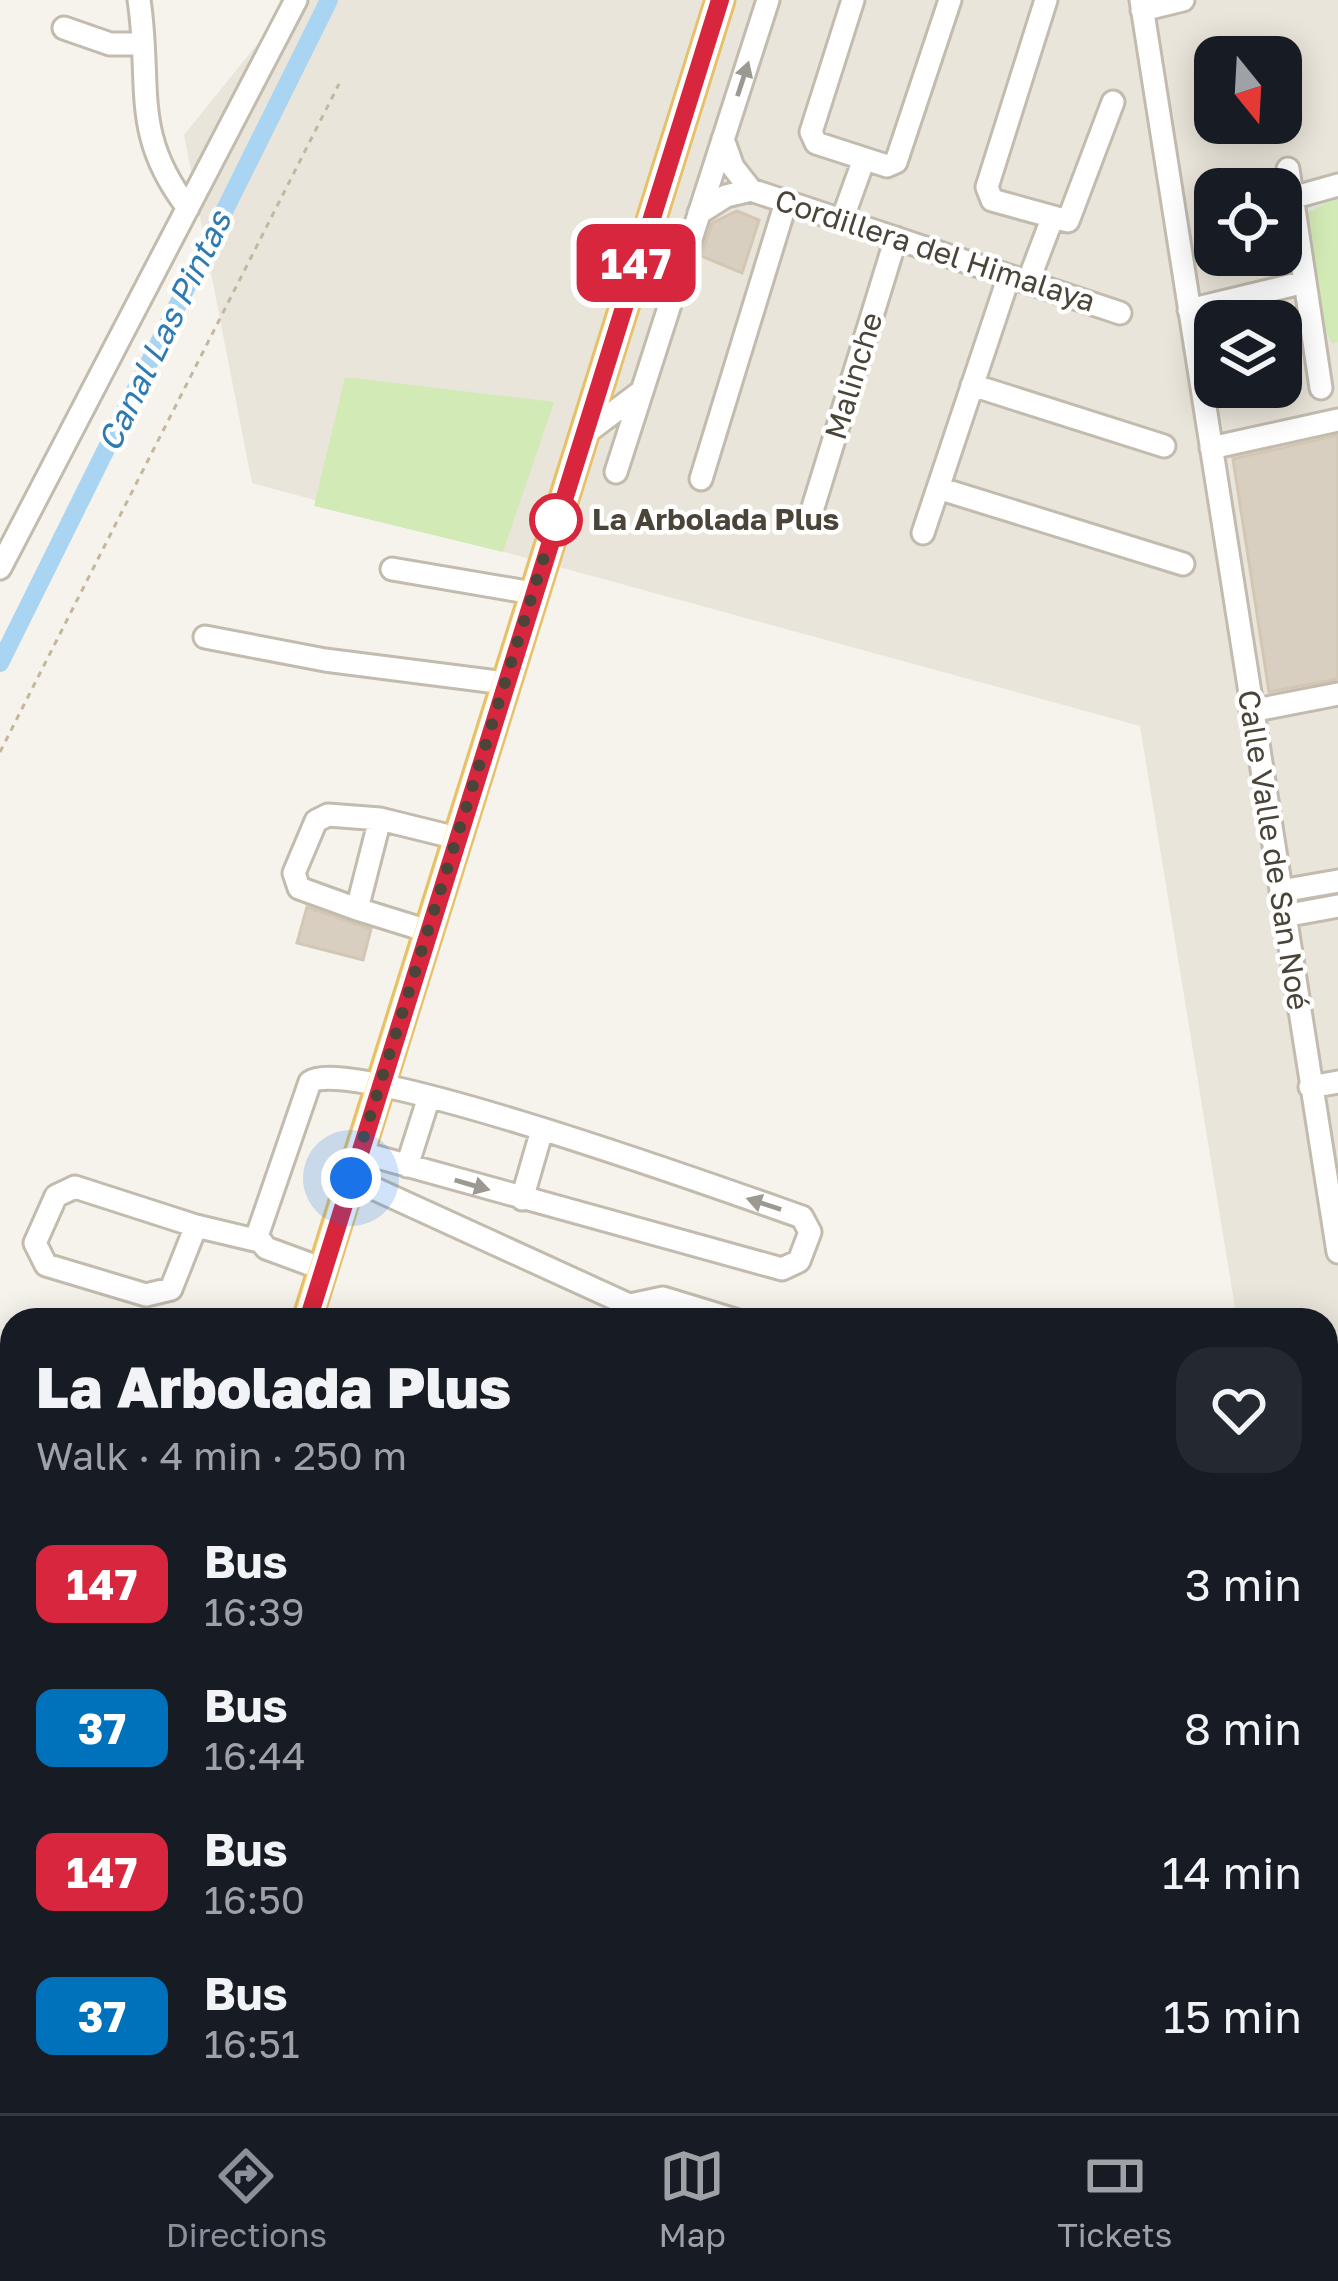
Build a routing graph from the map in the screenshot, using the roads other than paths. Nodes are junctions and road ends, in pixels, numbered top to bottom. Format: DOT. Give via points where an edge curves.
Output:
graph roads {
  1 [pos="139,0"];
  2 [pos="296,0"];
  3 [pos="720,0"];
  4 [pos="768,0"];
  5 [pos="853,0"];
  6 [pos="950,0"];
  7 [pos="1046,0"];
  8 [pos="1183,0"];
  9 [pos="1142,5"];
  10 [pos="64,28"];
  11 [pos="143,44"];
  12 [pos="1113,102"];
  13 [pos="723,140"];
  14 [pos="864,159"];
  15 [pos="1338,185"];
  16 [pos="751,190"];
  17 [pos="1302,195"];
  18 [pos="786,202"];
  19 [pos="188,208"];
  20 [pos="699,213"];
  21 [pos="1052,219"];
  22 [pos="842,220"];
  23 [pos="896,238"];
  24 [pos="1302,262"];
  25 [pos="1304,275"];
  26 [pos="1018,279"];
  27 [pos="1188,303"];
  28 [pos="1120,313"];
  29 [pos="1327,350"];
  30 [pos="972,385"];
  31 [pos="1321,388"];
  32 [pos="642,391"];
  33 [pos="1338,420"];
  34 [pos="581,436"];
  35 [pos="1164,446"];
  36 [pos="1211,448"];
  37 [pos="616,472"];
  38 [pos="701,478"];
  39 [pos="938,488"];
  40 [pos="811,514"];
  41 [pos="923,532"];
  42 [pos="1183,564"];
  43 [pos="0,568"];
  44 [pos="392,569"];
  45 [pos="533,593"];
  46 [pos="205,637"];
  47 [pos="505,683"];
  48 [pos="1338,694"];
  49 [pos="1251,711"];
  50 [pos="380,819"];
  51 [pos="457,838"];
  52 [pos="1338,880"];
  53 [pos="1281,891"];
  54 [pos="1338,906"];
  55 [pos="357,909"];
  56 [pos="1284,916"];
  57 [pos="428,931"];
  58 [pos="1338,1082"];
  59 [pos="381,1084"];
  60 [pos="1310,1087"];
  61 [pos="429,1097"];
  62 [pos="542,1130"];
  63 [pos="355,1165"];
  64 [pos="406,1166"];
  65 [pos="522,1199"];
  66 [pos="196,1226"];
  67 [pos="259,1241"];
  68 [pos="1337,1242"];
  69 [pos="323,1269"];
  70 [pos="630,1305"];
  71 [pos="312,1308"];
  72 [pos="636,1308"];
  73 [pos="695,1308"];
  1 -- 11 [label="street"];
  2 -- 19 [label="street"];
  3 -- 34 [label="main road"];
  13 -- 4 [label="street, one-way"];
  5 -- 14 [label="street" via="811,132 816,143"];
  6 -- 14 [label="street" via="896,162"];
  7 -- 21 [label="street" via="987,187 992,200"];
  8 -- 9 [label="street"];
  9 -- 27 [label="street, Calle Valle de San Noé"];
  10 -- 11 [label="street" via="110,44"];
  11 -- 19 [label="street" via="147,136"];
  12 -- 21 [label="street" via="1073,214"];
  13 -- 16 [label="street"];
  13 -- 20 [label="street"];
  14 -- 22 [label="street"];
  15 -- 17 [label="street"];
  16 -- 18 [label="street, Cordillera del Himalaya"];
  16 -- 20 [label="street"];
  18 -- 22 [label="street, Cordillera del Himalaya"];
  18 -- 38 [label="street"];
  19 -- 43 [label="street"];
  20 -- 32 [label="street"];
  21 -- 26 [label="street"];
  22 -- 23 [label="street, Cordillera del Himalaya"];
  23 -- 26 [label="street, Cordillera del Himalaya"];
  23 -- 40 [label="street, Malinche"];
  24 -- 25 [label="street"];
  25 -- 27 [label="street"];
  25 -- 29 [label="street"];
  26 -- 28 [label="street, Cordillera del Himalaya"];
  26 -- 30 [label="street"];
  27 -- 36 [label="street, Calle Valle de San Noé"];
  29 -- 31 [label="street"];
  30 -- 35 [label="street"];
  30 -- 39 [label="street"];
  32 -- 34 [label="street"];
  32 -- 37 [label="street"];
  33 -- 36 [label="street"];
  34 -- 45 [label="main road"];
  36 -- 49 [label="street, Calle Valle de San Noé"];
  39 -- 41 [label="street"];
  39 -- 42 [label="street"];
  44 -- 45 [label="street"];
  45 -- 47 [label="main road"];
  46 -- 47 [label="street"];
  47 -- 51 [label="main road"];
  48 -- 49 [label="street"];
  49 -- 53 [label="street, Calle Valle de San Noé"];
  50 -- 51 [label="street"];
  50 -- 55 [label="street"];
  50 -- 55 [label="street" via="316,820 294,873 299,888"];
  51 -- 57 [label="main road"];
  52 -- 53 [label="street"];
  53 -- 56 [label="street, Calle Valle de San Noé"];
  54 -- 56 [label="street"];
  55 -- 57 [label="street"];
  56 -- 60 [label="street, Calle Valle de San Noé"];
  57 -- 59 [label="main road"];
  58 -- 60 [label="street"];
  59 -- 61 [label="street"];
  59 -- 63 [label="main road"];
  59 -- 67 [label="street" via="328,1075 310,1082"];
  60 -- 68 [label="street, Calle Valle de San Noé"];
  61 -- 62 [label="street"];
  61 -- 64 [label="street"];
  62 -- 65 [label="street"];
  65 -- 62 [label="street, one-way" via="782,1269 800,1261 810,1232 802,1217"];
  63 -- 64 [label="street"];
  63 -- 69 [label="main road"];
  63 -- 70 [label="street"];
  64 -- 65 [label="street, one-way"];
  66 -- 66 [label="street" via="75,1187 56,1196 35,1243 46,1265 159,1294 171,1289"];
  66 -- 67 [label="street"];
  67 -- 69 [label="street"];
  69 -- 71 [label="main road"];
  70 -- 72 [label="street"];
  70 -- 73 [label="street" via="663,1298"];
}
